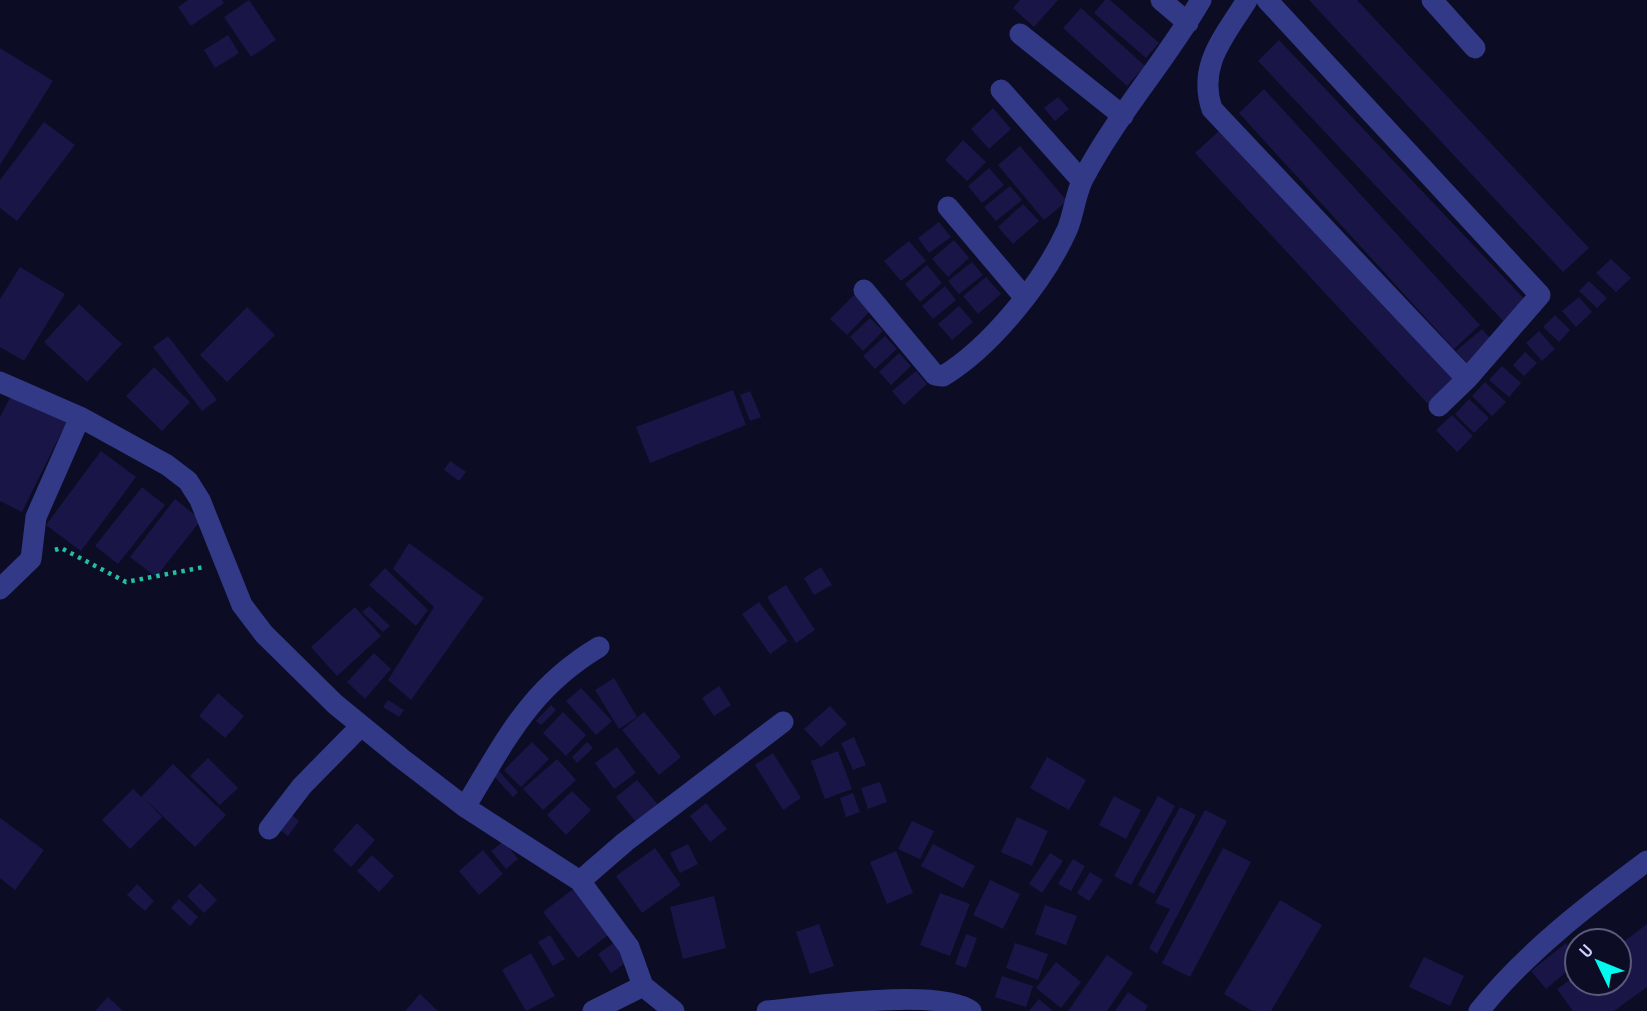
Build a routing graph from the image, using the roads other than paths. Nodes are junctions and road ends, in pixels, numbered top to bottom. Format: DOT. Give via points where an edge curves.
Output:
graph roads {
  1 [pos="1161,0"];
  2 [pos="1201,0"];
  3 [pos="1247,0"];
  4 [pos="1267,0"];
  5 [pos="1432,0"];
  6 [pos="1188,23"];
  7 [pos="1020,34"];
  8 [pos="1475,48"];
  9 [pos="1001,90"];
  10 [pos="1123,116"];
  11 [pos="1082,181"];
  12 [pos="948,207"];
  13 [pos="864,290"];
  14 [pos="1025,298"];
  15 [pos="1467,379"];
  16 [pos="0,382"];
  17 [pos="1439,406"];
  18 [pos="80,417"];
  19 [pos="0,589"];
  20 [pos="599,647"];
  21 [pos="783,722"];
  22 [pos="360,727"];
  23 [pos="465,807"];
  24 [pos="269,829"];
  25 [pos="1647,861"];
  26 [pos="580,881"];
  27 [pos="643,986"];
  28 [pos="593,1011"];
  29 [pos="674,1011"];
  30 [pos="767,1011"];
  31 [pos="971,1011"];
  32 [pos="1479,1011"];
  1 -- 6 [label="street"];
  2 -- 6 [label="street"];
  3 -- 15 [label="street" via="1206,75 1212,109"];
  4 -- 15 [label="street" via="1540,295"];
  5 -- 8 [label="street"];
  6 -- 10 [label="street"];
  7 -- 10 [label="street"];
  9 -- 11 [label="street"];
  10 -- 11 [label="street"];
  11 -- 14 [label="street" via="1067,230"];
  12 -- 14 [label="street"];
  13 -- 14 [label="street" via="928,368 943,376 977,349"];
  15 -- 17 [label="street"];
  16 -- 18 [label="street"];
  18 -- 19 [label="street" via="36,517 31,559"];
  18 -- 22 [label="street" via="188,481 242,605 264,634"];
  20 -- 23 [label="street" via="568,666 535,698"];
  21 -- 26 [label="street"];
  22 -- 23 [label="street"];
  22 -- 24 [label="street" via="302,786"];
  23 -- 26 [label="street"];
  25 -- 32 [label="street" via="1532,956"];
  26 -- 27 [label="street" via="629,947"];
  27 -- 28 [label="street"];
  27 -- 29 [label="street"];
  30 -- 31 [label="street" via="874,1000 947,1001"];
}
